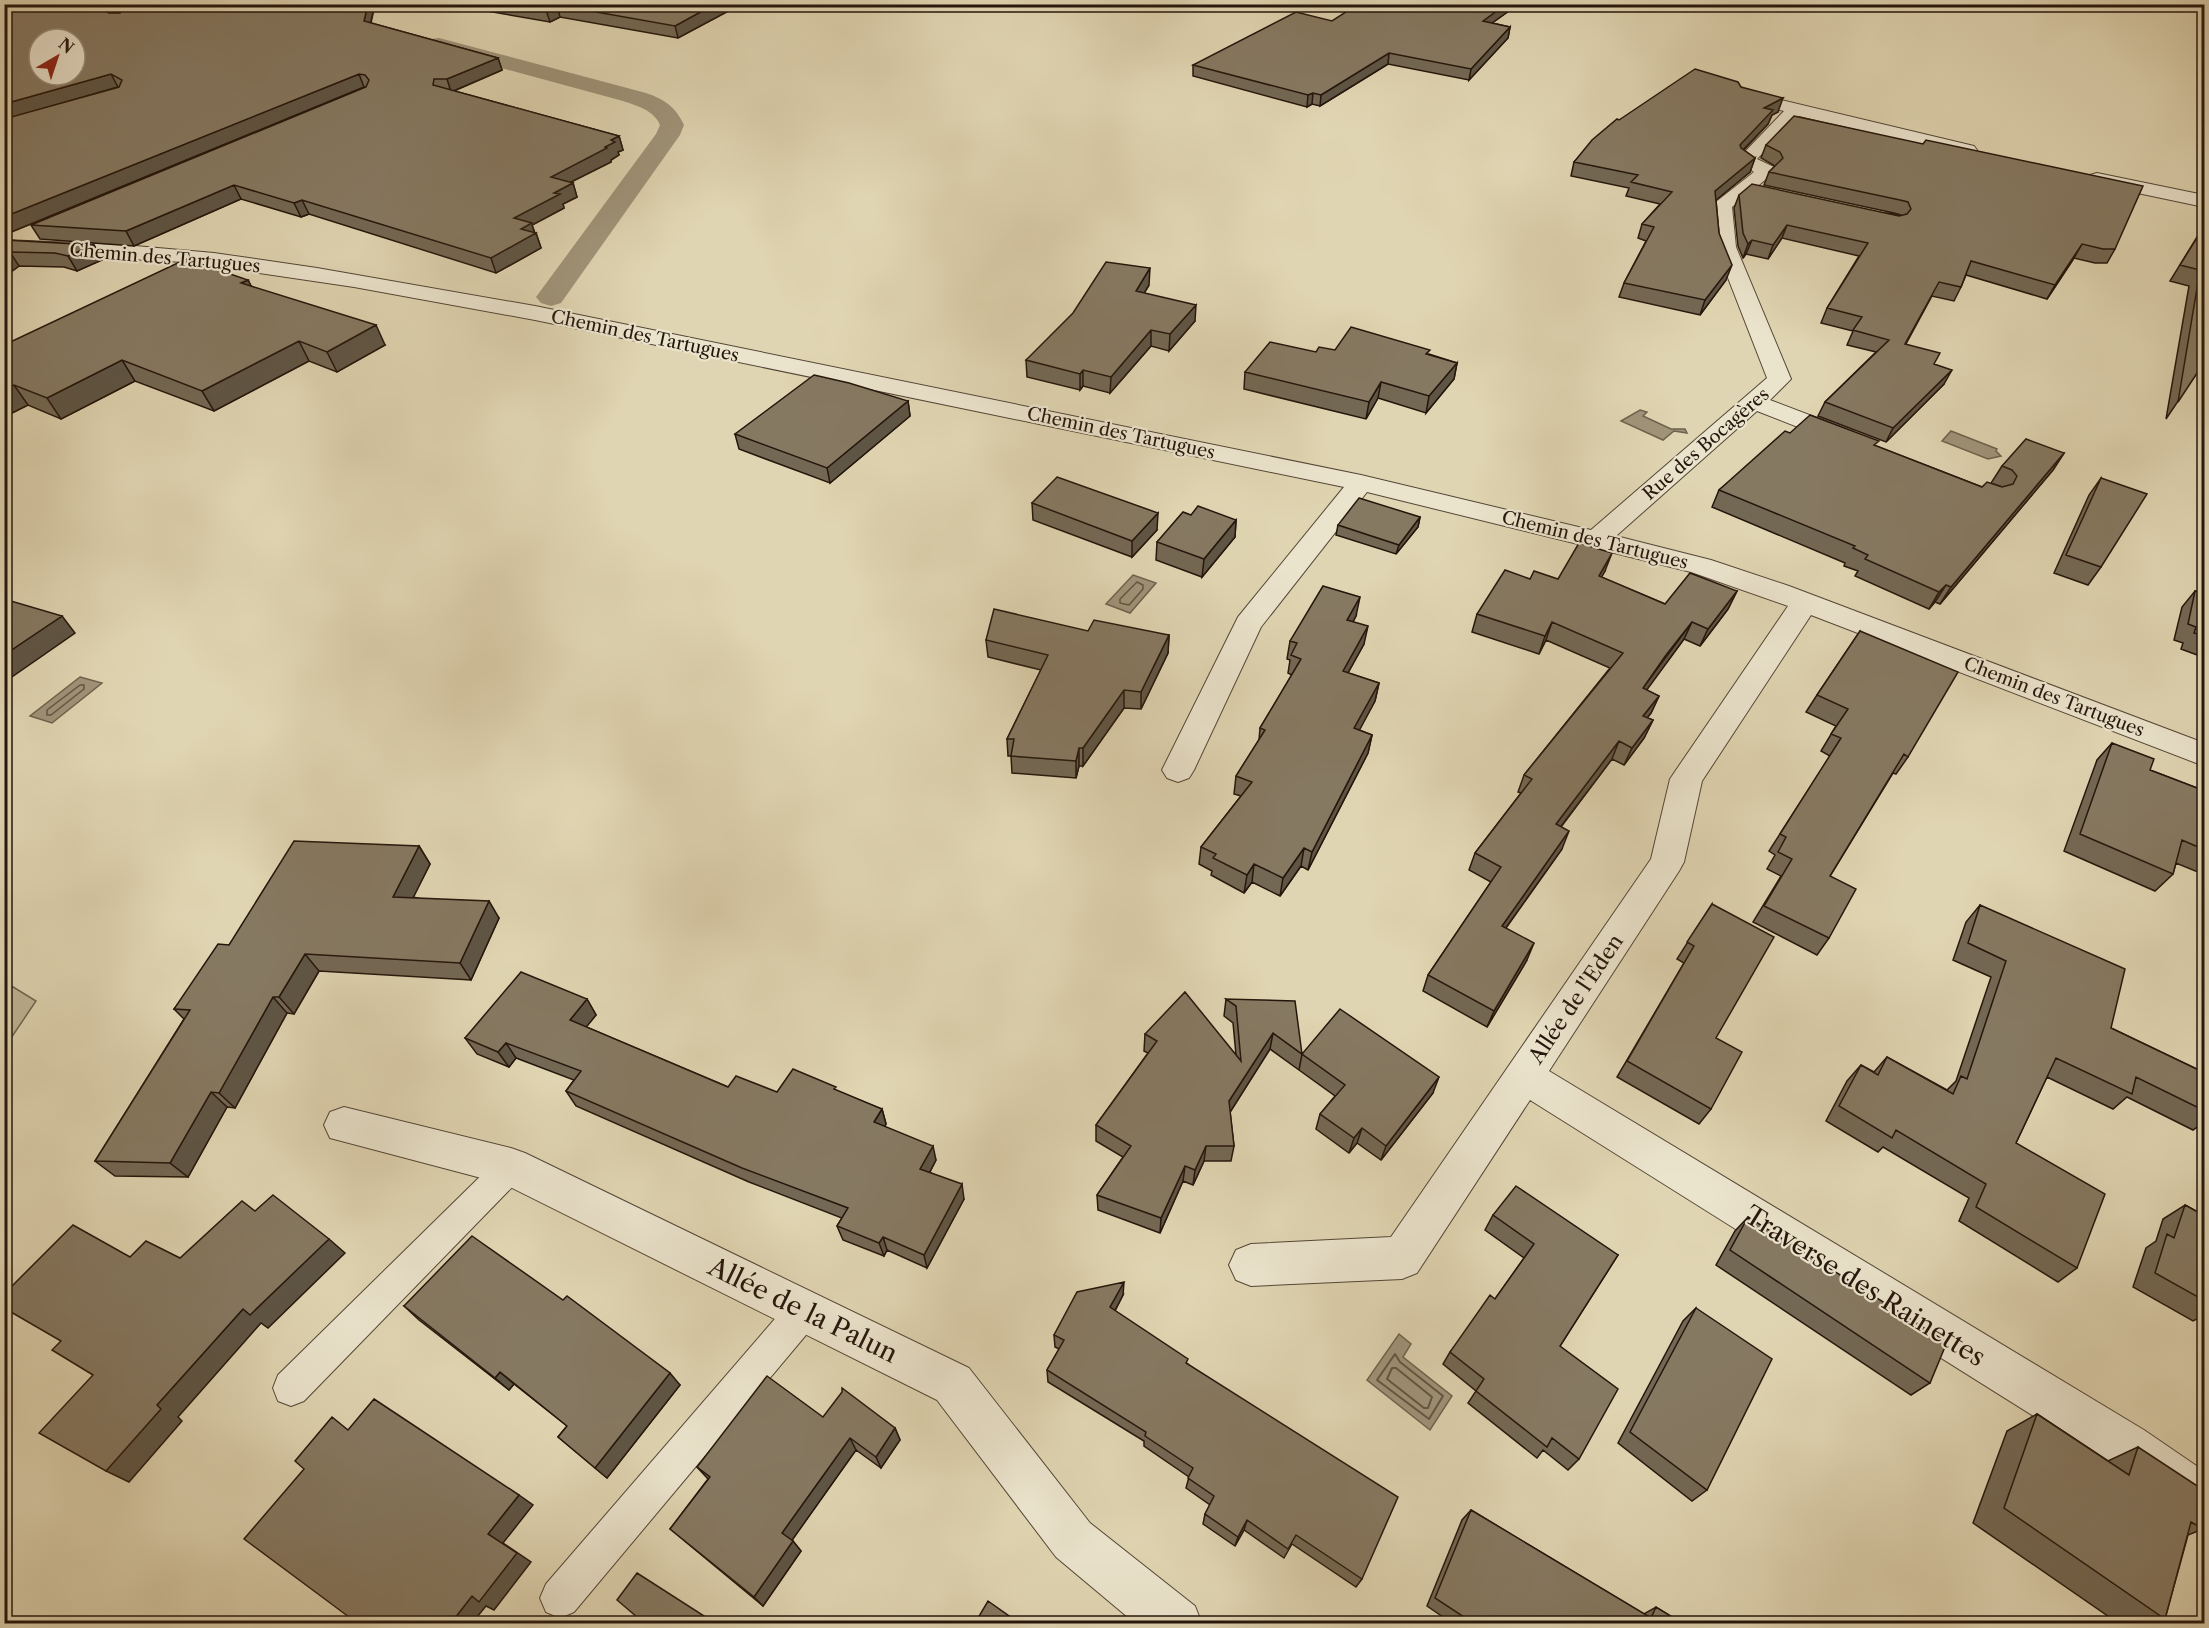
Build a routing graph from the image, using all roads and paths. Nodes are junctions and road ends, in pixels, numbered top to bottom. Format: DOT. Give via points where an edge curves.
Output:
graph roads {
  1 [pos="1753,97"];
  2 [pos="1795,110"];
  3 [pos="1981,153"];
  4 [pos="2079,175"];
  5 [pos="1744,189"];
  6 [pos="1767,194"];
  7 [pos="2205,201"];
  8 [pos="37,231"];
  9 [pos="4,245"];
  10 [pos="1754,402"];
  11 [pos="1862,444"];
  12 [pos="1361,483"];
  13 [pos="1597,539"];
  14 [pos="1805,602"];
  15 [pos="2205,755"];
  16 [pos="1178,770"];
  17 [pos="1524,1076"];
  18 [pos="344,1125"];
  19 [pos="511,1167"];
  20 [pos="1251,1265"];
  21 [pos="804,1311"];
  22 [pos="291,1388"];
  23 [pos="2205,1498"];
  24 [pos="560,1598"];
  25 [pos="1177,1623"];
  1 -- 2 [label="street"];
  2 -- 3 [label="street"];
  2 -- 5 [label="street, Rue des Bocagères" via="1746,160 1767,171"];
  4 -- 7 [label="street"];
  5 -- 6 [label="street"];
  5 -- 10 [label="street, Rue des Bocagères" via="1722,205 1726,247 1779,379"];
  8 -- 9 [label="street"];
  9 -- 12 [label="street, Chemin des Tartugues" via="243,263 428,294"];
  10 -- 11 [label="street"];
  10 -- 13 [label="street, Rue des Bocagères"];
  12 -- 13 [label="street, Chemin des Tartugues"];
  12 -- 16 [label="street" via="1248,624"];
  13 -- 14 [label="street, Chemin des Tartugues" via="1701,566"];
  14 -- 15 [label="street, Chemin des Tartugues"];
  14 -- 17 [label="street, Allée de l'Eden" via="1686,779 1667,862"];
  17 -- 20 [label="street, Allée de l'Eden" via="1401,1258"];
  17 -- 23 [label="street, Traverse des Rainettes"];
  18 -- 19 [label="street, Allée de la Palun"];
  19 -- 21 [label="street, Allée de la Palun"];
  19 -- 22 [label="lane"];
  21 -- 24 [label="lane"];
  21 -- 25 [label="street, Allée de la Palun" via="953,1384 1073,1540"];
}
